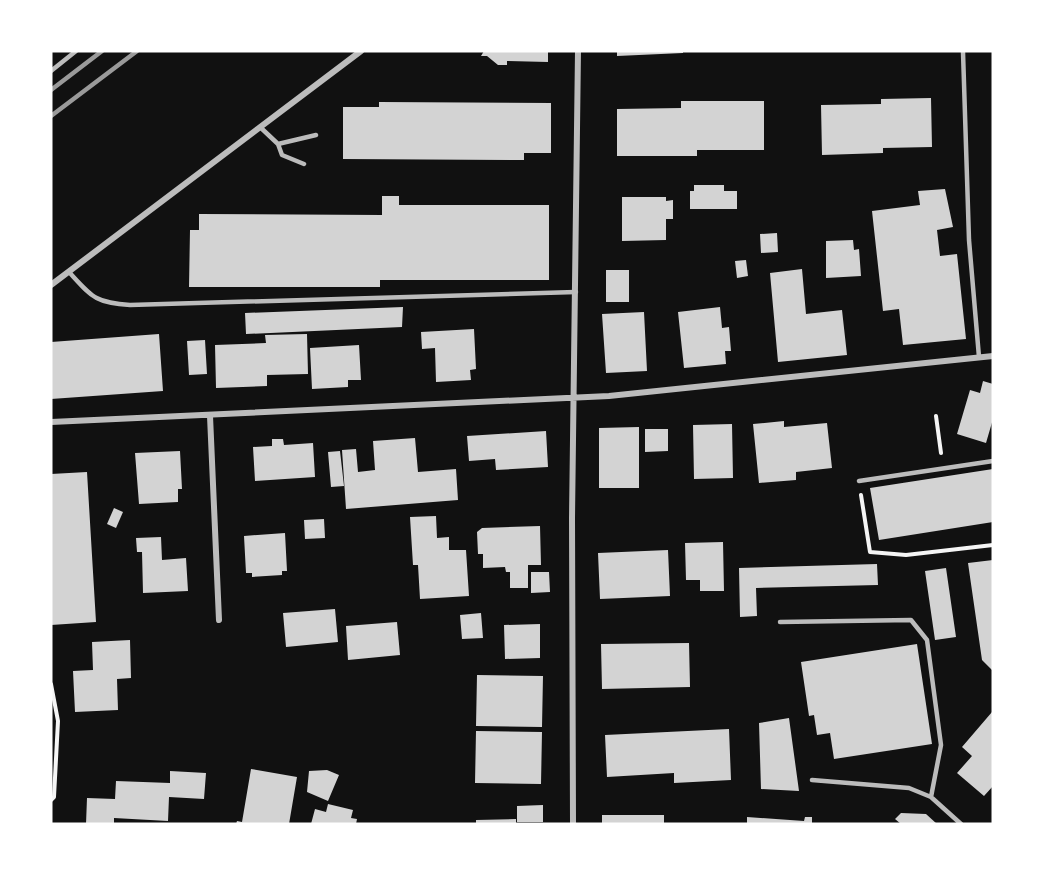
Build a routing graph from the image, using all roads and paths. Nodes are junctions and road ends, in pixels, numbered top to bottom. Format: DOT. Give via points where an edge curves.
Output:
graph roads {
  1 [pos="76,51"];
  2 [pos="361,51"];
  3 [pos="578,51"];
  4 [pos="963,52"];
  5 [pos="51,71"];
  6 [pos="260,128"];
  7 [pos="316,135"];
  8 [pos="278,144"];
  9 [pos="304,164"];
  10 [pos="69,272"];
  11 [pos="51,285"];
  12 [pos="576,292"];
  13 [pos="993,356"];
  14 [pos="979,357"];
  15 [pos="574,397"];
  16 [pos="210,416"];
  17 [pos="936,416"];
  18 [pos="51,422"];
  19 [pos="993,461"];
  20 [pos="944,468"];
  21 [pos="859,481"];
  22 [pos="993,545"];
  23 [pos="219,620"];
  24 [pos="780,622"];
  25 [pos="51,684"];
  26 [pos="812,780"];
  27 [pos="931,797"];
  28 [pos="51,800"];
  29 [pos="573,824"];
  30 [pos="961,824"];
  1 -- 5 [label="lane"];
  2 -- 6 [label="street"];
  3 -- 12 [label="street"];
  4 -- 14 [label="lane" via="969,240"];
  6 -- 8 [label="lane"];
  6 -- 10 [label="street"];
  7 -- 8 [label="lane"];
  8 -- 9 [label="lane" via="282,155"];
  10 -- 11 [label="street"];
  10 -- 12 [label="lane" via="93,298 130,305"];
  12 -- 15 [label="street"];
  13 -- 14 [label="street"];
  14 -- 15 [label="street"];
  15 -- 16 [label="street"];
  15 -- 29 [label="street"];
  16 -- 18 [label="street"];
  16 -- 23 [label="street"];
  17 -- 20 [label="path"];
  19 -- 20 [label="lane"];
  20 -- 21 [label="lane"];
  21 -- 22 [label="path" via="870,552 906,555"];
  24 -- 27 [label="lane" via="911,620 927,640 941,745"];
  25 -- 28 [label="path" via="57,721"];
  26 -- 27 [label="lane" via="909,789"];
  27 -- 30 [label="lane"];
}
